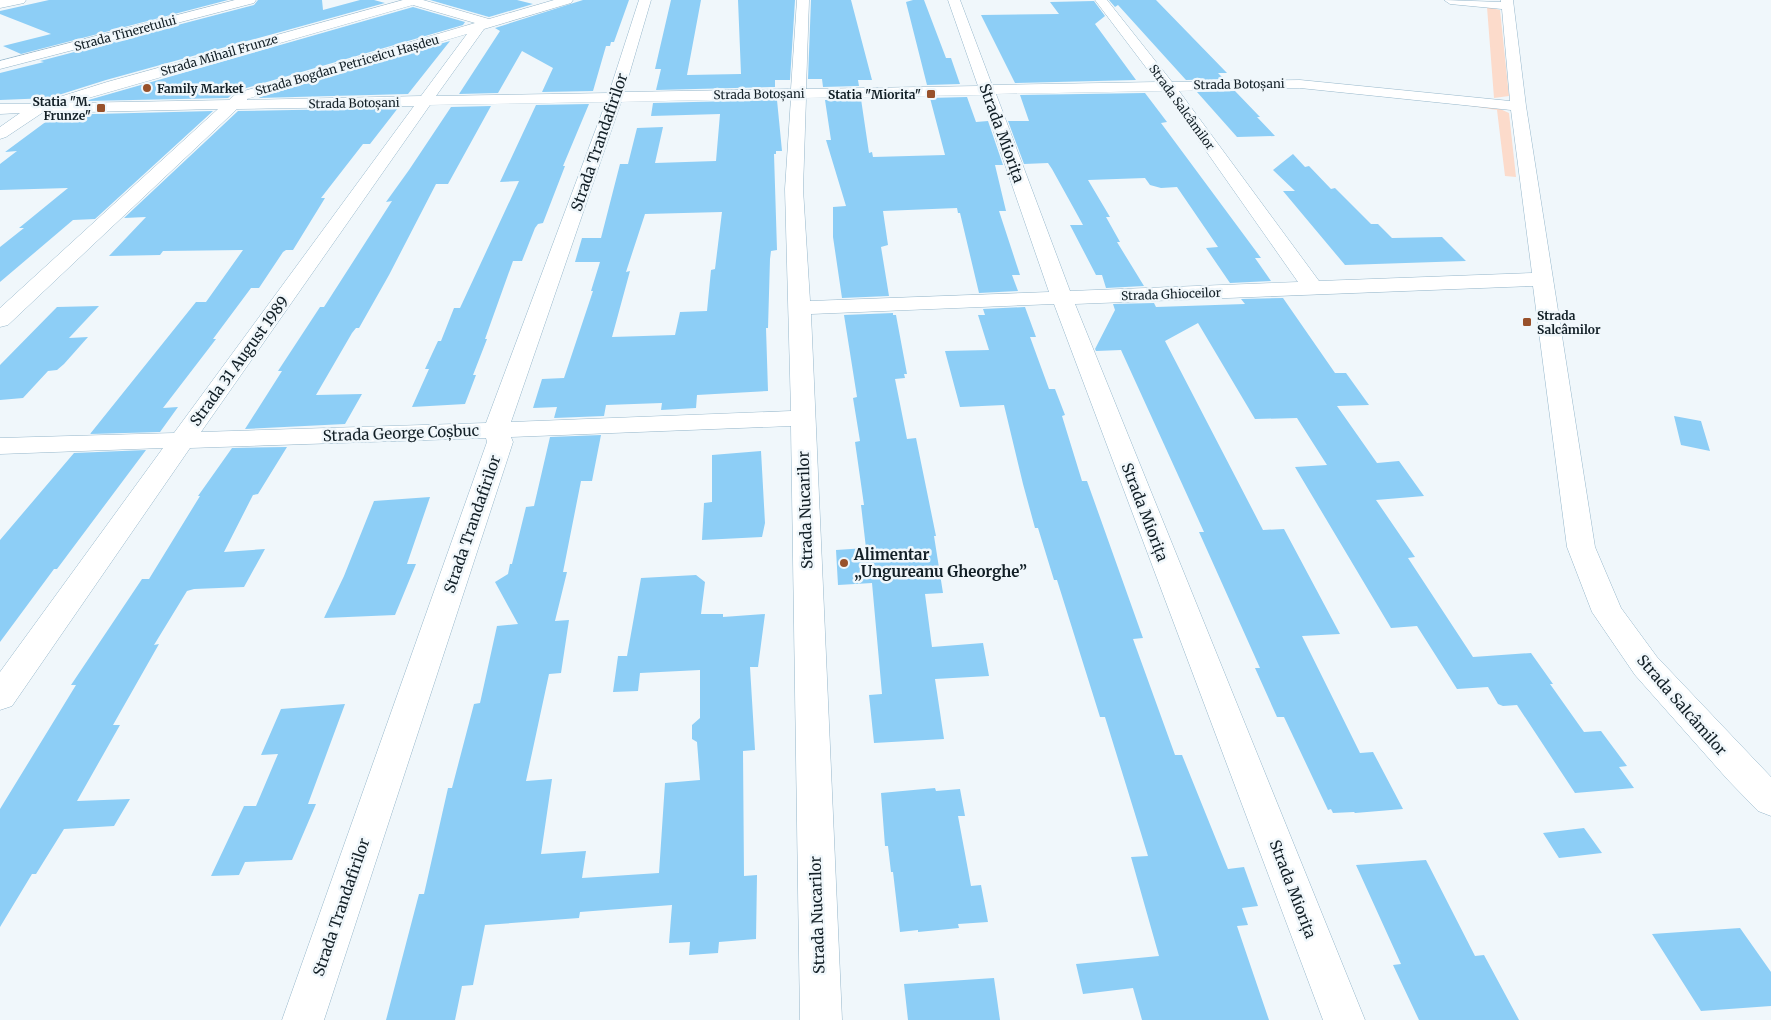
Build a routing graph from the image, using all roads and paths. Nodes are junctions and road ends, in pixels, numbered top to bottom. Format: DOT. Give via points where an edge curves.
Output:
graph roads {
  1 [pos="20,0"];
  2 [pos="250,0"];
  3 [pos="413,0"];
  4 [pos="567,0"];
  5 [pos="645,0"];
  6 [pos="803,0"];
  7 [pos="954,0"];
  8 [pos="1102,0"];
  9 [pos="1450,0"];
  10 [pos="1507,3"];
  11 [pos="0,4"];
  12 [pos="484,24"];
  13 [pos="0,65"];
  14 [pos="1167,85"];
  15 [pos="986,90"];
  16 [pos="800,94"];
  17 [pos="615,98"];
  18 [pos="425,102"];
  19 [pos="232,105"];
  20 [pos="1518,106"];
  21 [pos="39,108"];
  22 [pos="0,109"];
  23 [pos="0,134"];
  24 [pos="1542,279"];
  25 [pos="1312,288"];
  26 [pos="1062,298"];
  27 [pos="800,308"];
  28 [pos="0,320"];
  29 [pos="802,418"];
  30 [pos="496,430"];
  31 [pos="182,440"];
  32 [pos="0,446"];
  33 [pos="0,697"];
  34 [pos="1771,800"];
  35 [pos="303,1020"];
  36 [pos="821,1020"];
  37 [pos="1344,1020"];
  1 -- 11 [label="street"];
  2 -- 13 [label="street, Strada Tineretului"];
  3 -- 12 [label="street"];
  3 -- 21 [label="street, Strada Mihail Frunze"];
  4 -- 12 [label="street, Strada Bogdan Petriceicu Hașdeu"];
  5 -- 17 [label="street, Strada Trandafirilor"];
  6 -- 16 [label="street, Strada Nucarilor"];
  7 -- 15 [label="street, Strada Miorița"];
  8 -- 14 [label="street, Strada Salcâmilor"];
  9 -- 10 [label="street"];
  10 -- 20 [label="street, Strada Salcâmilor"];
  12 -- 18 [label="street, Strada 31 August 1989"];
  12 -- 19 [label="street, Strada Bogdan Petriceicu Hașdeu" via="242,96"];
  14 -- 15 [label="street, Strada Botoșani"];
  14 -- 20 [label="street, Strada Botoșani" via="1300,84"];
  14 -- 25 [label="street, Strada Salcâmilor"];
  15 -- 16 [label="street, Strada Botoșani"];
  15 -- 26 [label="street, Strada Miorița"];
  16 -- 17 [label="street, Strada Botoșani"];
  16 -- 27 [label="street, Strada Nucarilor" via="794,189"];
  17 -- 18 [label="street, Strada Botoșani"];
  17 -- 30 [label="street, Strada Trandafirilor"];
  18 -- 19 [label="street, Strada Botoșani"];
  18 -- 31 [label="street, Strada 31 August 1989"];
  19 -- 21 [label="street, Strada Botoșani"];
  19 -- 28 [label="street, Strada Bogdan Petriceicu Hașdeu"];
  20 -- 24 [label="street, Strada Salcâmilor"];
  21 -- 22 [label="street, Strada Botoșani"];
  21 -- 23 [label="street, Strada Mihail Frunze"];
  24 -- 25 [label="street, Strada Ghioceilor"];
  24 -- 34 [label="street, Strada Salcâmilor" via="1581,546 1607,612 1646,666"];
  25 -- 26 [label="street, Strada Ghioceilor"];
  26 -- 27 [label="street, Strada Ghioceilor"];
  26 -- 37 [label="street, Strada Miorița"];
  27 -- 29 [label="street, Strada Nucarilor"];
  29 -- 30 [label="street, Strada George Coșbuc"];
  29 -- 36 [label="street, Strada Nucarilor"];
  30 -- 31 [label="street, Strada George Coșbuc"];
  30 -- 35 [label="street, Strada Trandafirilor" via="500,442"];
  31 -- 32 [label="street, Strada George Coșbuc"];
  31 -- 33 [label="street, Strada 31 August 1989"];
}
